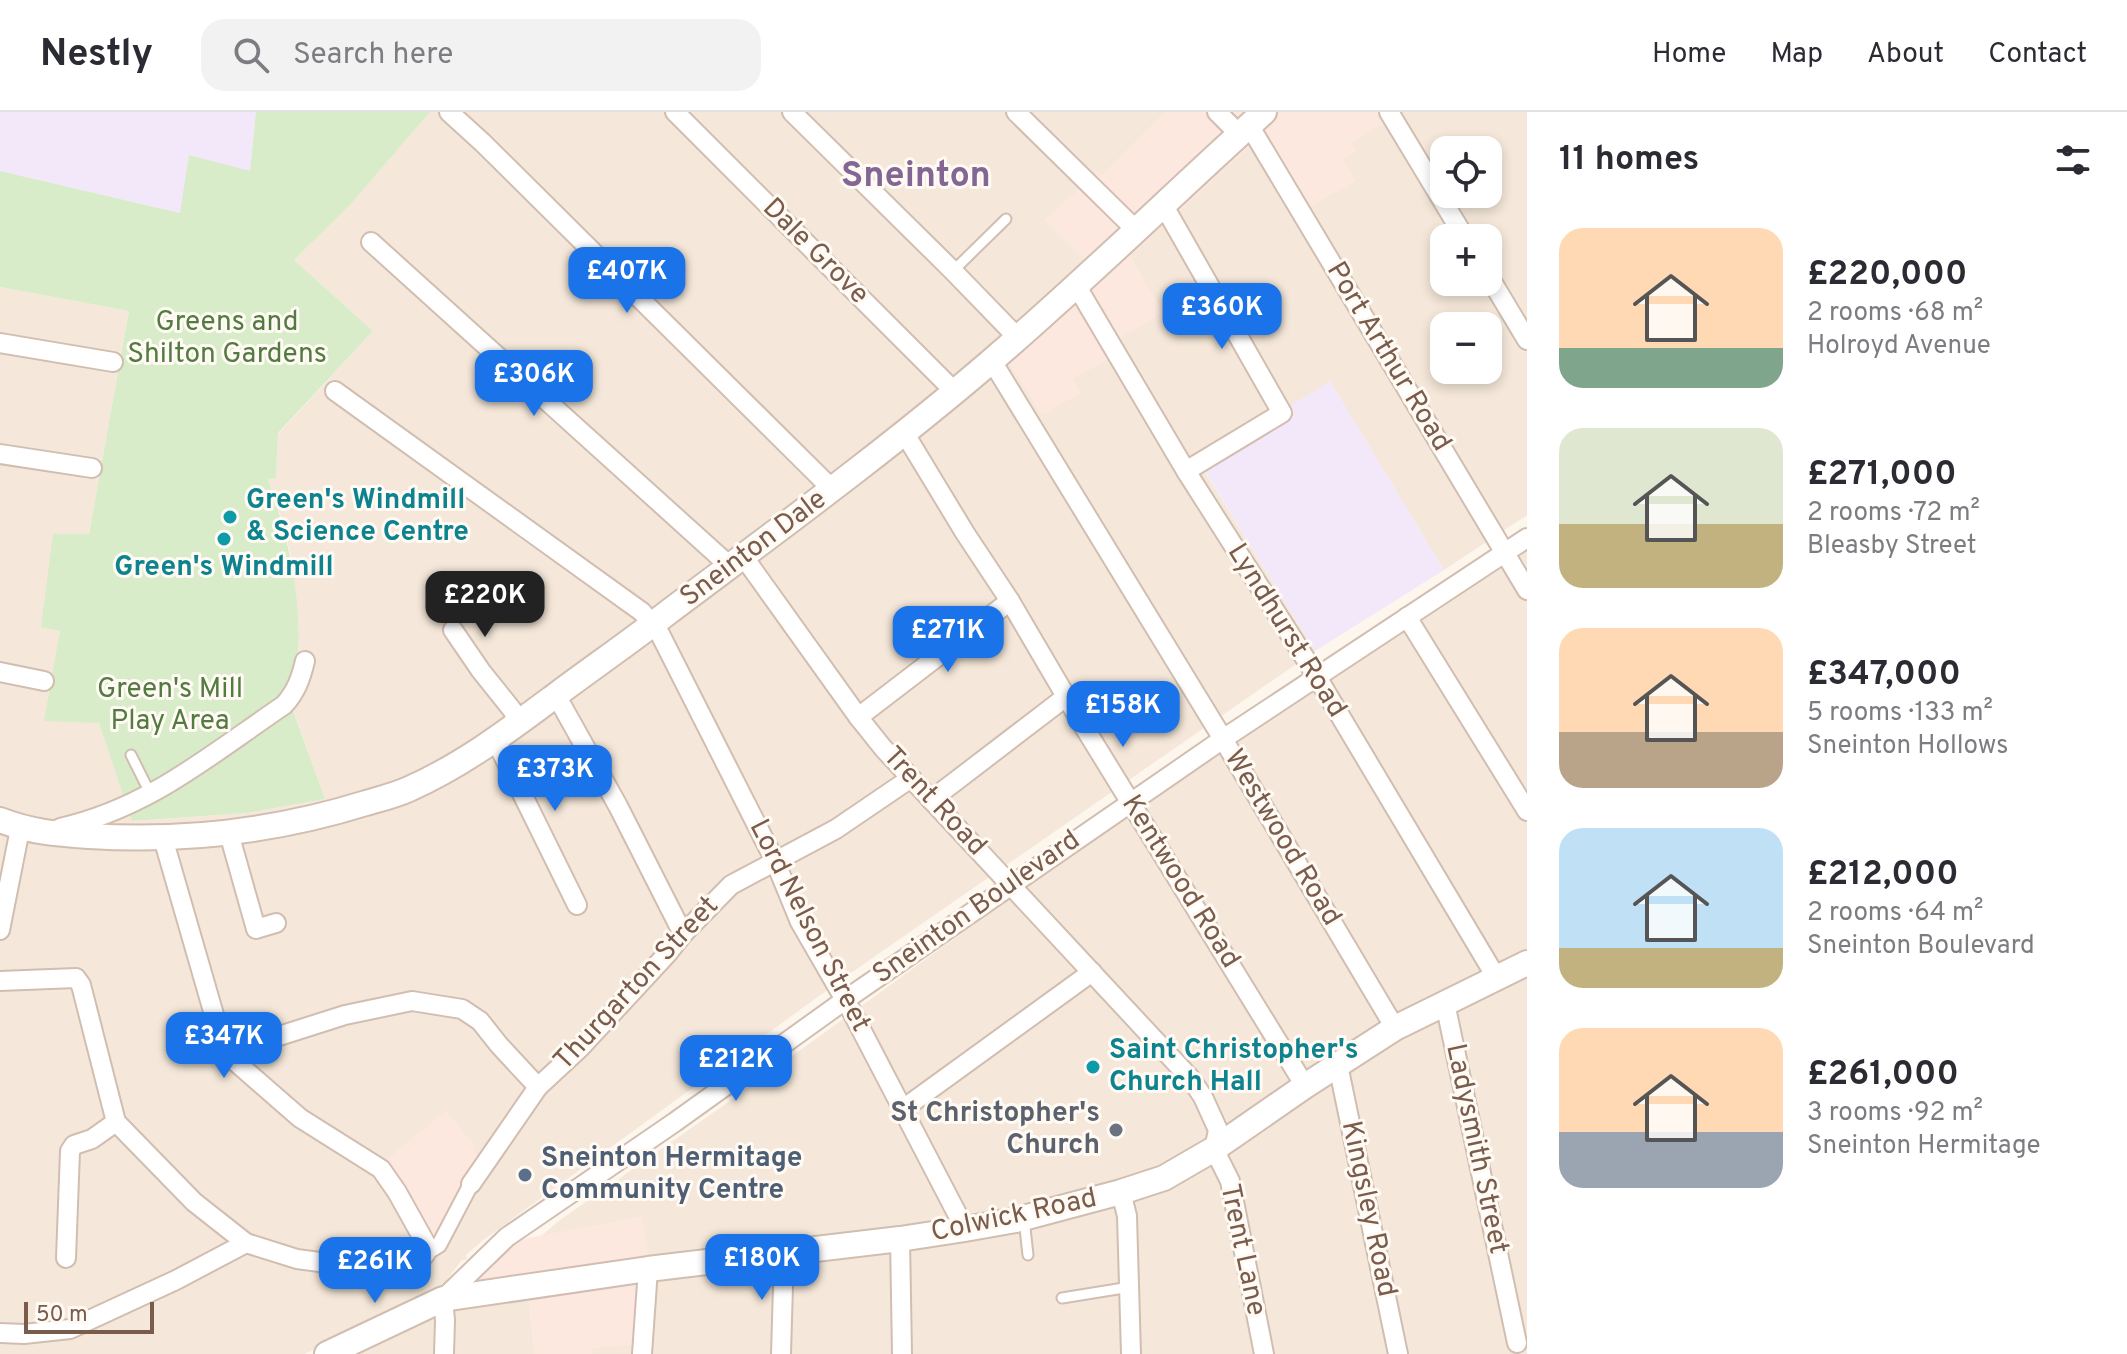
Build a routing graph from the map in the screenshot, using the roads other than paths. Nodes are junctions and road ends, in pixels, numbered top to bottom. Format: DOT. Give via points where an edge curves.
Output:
graph roads {
  1 [pos="449,112"];
  2 [pos="675,112"];
  3 [pos="1016,112"];
  4 [pos="1217,112"];
  5 [pos="1389,112"];
  6 [pos="802,115"];
  7 [pos="1251,124"];
  8 [pos="1164,206"];
  9 [pos="1006,219"];
  10 [pos="1457,224"];
  11 [pos="1136,230"];
  12 [pos="371,242"];
  13 [pos="953,271"];
  14 [pos="1076,285"];
  15 [pos="1501,296"];
  16 [pos="1018,338"];
  17 [pos="1527,340"];
  18 [pos="0,343"];
  19 [pos="992,361"];
  20 [pos="113,362"];
  21 [pos="335,391"];
  22 [pos="955,392"];
  23 [pos="905,434"];
  24 [pos="0,454"];
  25 [pos="92,468"];
  26 [pos="1186,471"];
  27 [pos="833,490"];
  28 [pos="1527,538"];
  29 [pos="1505,553"];
  30 [pos="736,562"];
  31 [pos="1527,590"];
  32 [pos="1010,601"];
  33 [pos="1407,617"];
  34 [pos="652,625"];
  35 [pos="453,630"];
  36 [pos="305,661"];
  37 [pos="0,672"];
  38 [pos="1317,677"];
  39 [pos="44,681"];
  40 [pos="556,695"];
  41 [pos="1067,696"];
  42 [pos="859,718"];
  43 [pos="518,724"];
  44 [pos="1223,739"];
  45 [pos="496,741"];
  46 [pos="131,755"];
  47 [pos="911,778"];
  48 [pos="151,795"];
  49 [pos="931,800"];
  50 [pos="1131,802"];
  51 [pos="1527,811"];
  52 [pos="22,827"];
  53 [pos="232,832"];
  54 [pos="163,838"];
  55 [pos="775,861"];
  56 [pos="1010,885"];
  57 [pos="577,905"];
  58 [pos="276,923"];
  59 [pos="0,930"];
  60 [pos="683,934"];
  61 [pos="1527,963"];
  62 [pos="1092,972"];
  63 [pos="1496,977"];
  64 [pos="0,981"];
  65 [pos="845,1000"];
  66 [pos="1445,1003"];
  67 [pos="1395,1028"];
  68 [pos="229,1056"];
  69 [pos="1338,1065"];
  70 [pos="1305,1086"];
  71 [pos="538,1087"];
  72 [pos="903,1109"];
  73 [pos="116,1122"];
  74 [pos="1214,1149"];
  75 [pos="471,1184"];
  76 [pos="1121,1192"];
  77 [pos="1024,1218"];
  78 [pos="965,1229"];
  79 [pos="900,1239"];
  80 [pos="246,1243"];
  81 [pos="784,1252"];
  82 [pos="426,1253"];
  83 [pos="1028,1255"];
  84 [pos="66,1258"];
  85 [pos="648,1269"];
  86 [pos="1130,1287"];
  87 [pos="1062,1298"];
  88 [pos="443,1299"];
  89 [pos="0,1333"];
  90 [pos="1516,1344"];
  91 [pos="327,1354"];
  92 [pos="444,1354"];
  93 [pos="642,1354"];
  94 [pos="781,1354"];
  95 [pos="902,1354"];
  96 [pos="1131,1354"];
  97 [pos="1264,1354"];
  98 [pos="1398,1354"];
  1 -- 27 [label="street"];
  2 -- 22 [label="street, Dale Grove"];
  3 -- 11 [label="street"];
  4 -- 7 [label="street, Port Arthur Road"];
  5 -- 10 [label="street"];
  6 -- 13 [label="street"];
  7 -- 8 [label="street, Sneinton Dale"];
  7 -- 29 [label="street, Port Arthur Road"];
  8 -- 11 [label="street, Sneinton Dale"];
  8 -- 26 [label="street" via="1282,413"];
  9 -- 13 [label="lane"];
  11 -- 14 [label="street, Sneinton Dale"];
  12 -- 30 [label="street, Trent Road" via="723,560"];
  13 -- 16 [label="street"];
  14 -- 16 [label="street, Sneinton Dale"];
  14 -- 26 [label="street, Lyndhurst Road"];
  15 -- 17 [label="street"];
  16 -- 19 [label="street, Sneinton Dale"];
  18 -- 20 [label="street"];
  19 -- 22 [label="street, Sneinton Dale"];
  19 -- 44 [label="street, Westwood Road"];
  21 -- 34 [label="street, Lord Nelson Street" via="642,612"];
  22 -- 23 [label="street, Sneinton Dale"];
  23 -- 27 [label="street, Sneinton Dale"];
  23 -- 32 [label="street, Kentwood Road"];
  24 -- 25 [label="street"];
  26 -- 38 [label="street, Lyndhurst Road"];
  27 -- 30 [label="street, Sneinton Dale"];
  28 -- 29 [label="street, Sneinton Boulevard"];
  29 -- 31 [label="street, Port Arthur Road"];
  29 -- 33 [label="street, Sneinton Boulevard"];
  30 -- 34 [label="street, Sneinton Dale"];
  30 -- 42 [label="street, Trent Road"];
  32 -- 41 [label="street, Kentwood Road"];
  32 -- 42 [label="street"];
  33 -- 38 [label="street, Sneinton Boulevard"];
  33 -- 51 [label="street"];
  34 -- 40 [label="street, Sneinton Dale"];
  34 -- 55 [label="street, Lord Nelson Street"];
  35 -- 43 [label="street"];
  36 -- 48 [label="street" via="286,708"];
  37 -- 39 [label="street"];
  38 -- 44 [label="street, Sneinton Boulevard"];
  38 -- 63 [label="street, Lyndhurst Road"];
  40 -- 43 [label="street, Sneinton Dale"];
  40 -- 60 [label="street"];
  41 -- 49 [label="street"];
  41 -- 50 [label="street, Kentwood Road"];
  42 -- 47 [label="street, Trent Road"];
  43 -- 45 [label="street, Sneinton Dale"];
  44 -- 50 [label="street, Sneinton Boulevard"];
  44 -- 67 [label="street, Westwood Road"];
  45 -- 53 [label="street, Sneinton Dale" via="406,790 340,811"];
  45 -- 57 [label="street"];
  46 -- 48 [label="lane"];
  47 -- 49 [label="street, Trent Road"];
  47 -- 55 [label="street, Thurgarton Street" via="836,829"];
  48 -- 52 [label="street" via="90,822"];
  49 -- 56 [label="street, Trent Road"];
  50 -- 56 [label="street, Sneinton Boulevard"];
  50 -- 70 [label="street, Kentwood Road"];
  52 -- 54 [label="street, Sneinton Dale"];
  52 -- 59 [label="street"];
  53 -- 54 [label="street, Sneinton Dale"];
  53 -- 58 [label="street" via="256,929"];
  54 -- 68 [label="street"];
  55 -- 60 [label="street, Thurgarton Street" via="731,885"];
  55 -- 65 [label="street, Lord Nelson Street" via="800,922"];
  56 -- 62 [label="street, Trent Road"];
  56 -- 65 [label="street, Sneinton Boulevard"];
  60 -- 71 [label="street, Thurgarton Street"];
  61 -- 63 [label="street, Colwick Road"];
  62 -- 72 [label="street"];
  62 -- 74 [label="street, Trent Road" via="1191,1079 1218,1130"];
  63 -- 66 [label="street, Colwick Road"];
  64 -- 73 [label="street" via="76,978"];
  65 -- 72 [label="street, Lord Nelson Street"];
  65 -- 88 [label="street, Sneinton Boulevard" via="507,1237"];
  66 -- 67 [label="street, Colwick Road"];
  66 -- 90 [label="street, Ladysmith Street"];
  67 -- 69 [label="street, Colwick Road"];
  68 -- 71 [label="street" via="345,1015 412,1001 462,1009 480,1021"];
  68 -- 82 [label="street" via="300,1118 381,1169 417,1225"];
  69 -- 70 [label="street, Colwick Road"];
  69 -- 98 [label="street, Kingsley Road"];
  70 -- 74 [label="street, Colwick Road"];
  71 -- 75 [label="street, Thurgarton Street"];
  72 -- 78 [label="street, Lord Nelson Street"];
  73 -- 80 [label="street" via="194,1202"];
  73 -- 84 [label="street" via="70,1151"];
  74 -- 76 [label="street, Colwick Road" via="1164,1178"];
  74 -- 97 [label="street, Trent Lane" via="1230,1181"];
  75 -- 82 [label="street, Thurgarton Street" via="439,1245"];
  76 -- 77 [label="street, Colwick Road"];
  76 -- 86 [label="street"];
  77 -- 78 [label="street, Colwick Road"];
  77 -- 83 [label="lane"];
  78 -- 79 [label="street, Colwick Road"];
  79 -- 81 [label="street, Colwick Road"];
  79 -- 95 [label="street"];
  80 -- 82 [label="street" via="334,1264 410,1265"];
  80 -- 89 [label="street" via="70,1329"];
  81 -- 85 [label="street, Colwick Road"];
  81 -- 94 [label="street"];
  85 -- 88 [label="street, Colwick Road"];
  85 -- 93 [label="street"];
  86 -- 87 [label="lane"];
  86 -- 96 [label="street"];
  88 -- 91 [label="street, Colwick Road"];
  88 -- 92 [label="street"];
}
